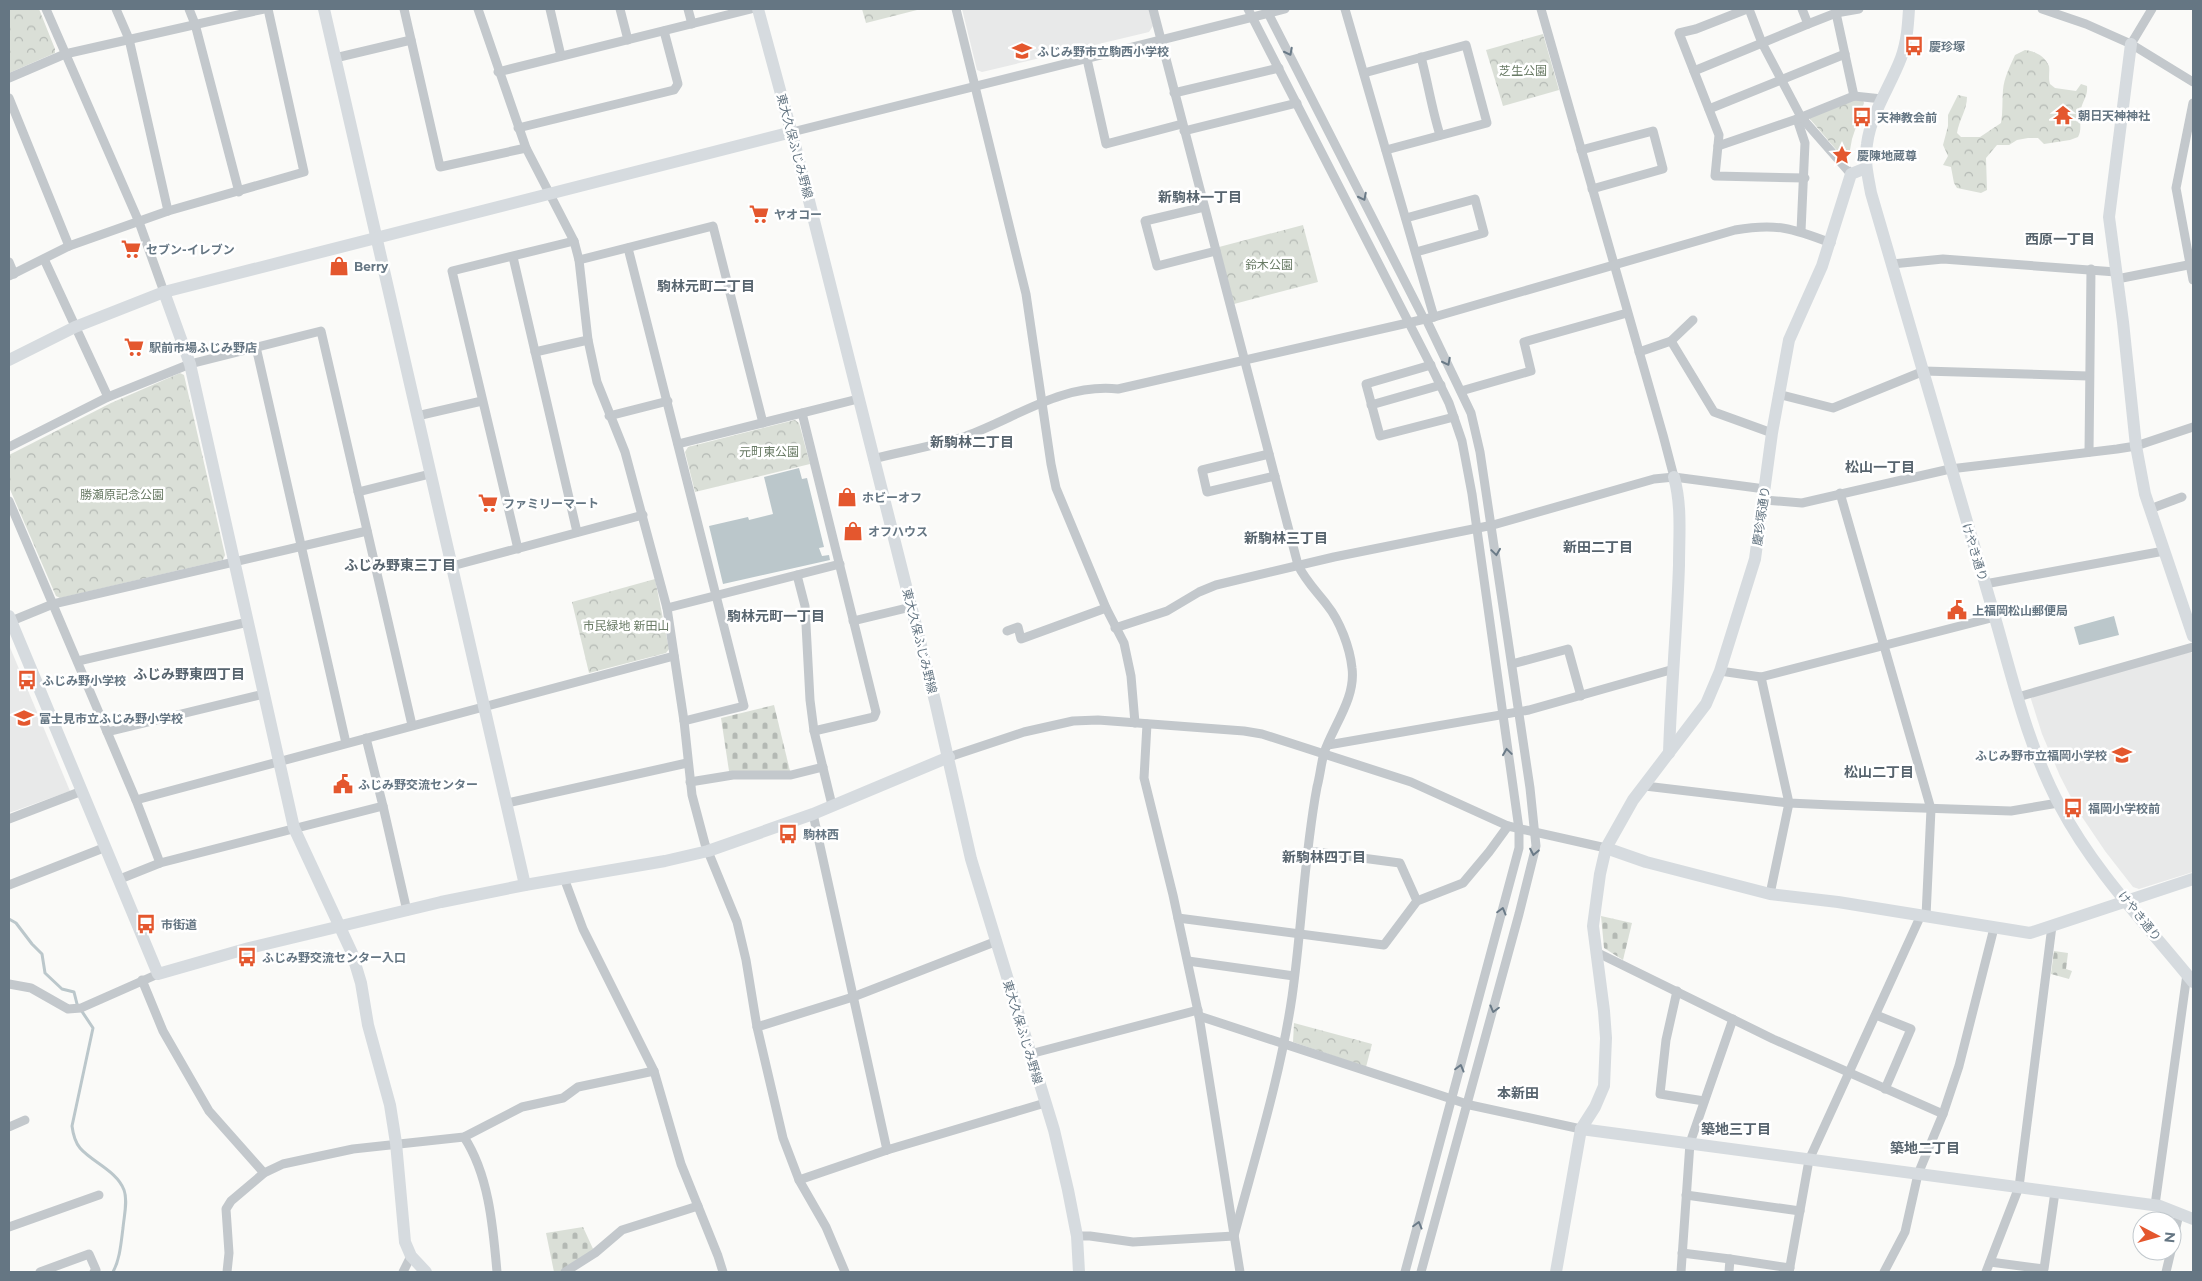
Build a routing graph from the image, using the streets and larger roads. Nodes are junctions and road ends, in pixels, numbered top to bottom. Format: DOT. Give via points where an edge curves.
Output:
graph roads {
  1 [pos="46,9"];
  2 [pos="116,9"];
  3 [pos="189,9"];
  4 [pos="264,9"];
  5 [pos="268,9"];
  6 [pos="324,9"];
  7 [pos="404,9"];
  8 [pos="478,9"];
  9 [pos="550,9"];
  10 [pos="620,9"];
  11 [pos="688,9"];
  12 [pos="751,9"];
  13 [pos="758,9"];
  14 [pos="956,9"];
  15 [pos="1153,9"];
  16 [pos="1285,9"];
  17 [pos="1346,9"];
  18 [pos="1541,9"];
  19 [pos="1748,9"];
  20 [pos="1802,9"];
  21 [pos="1853,9"];
  22 [pos="1909,9"];
  23 [pos="2042,9"];
  24 [pos="2152,9"];
  25 [pos="1267,11"];
  26 [pos="1250,13"];
  27 [pos="1836,14"];
  28 [pos="195,24"];
  29 [pos="692,24"];
  30 [pos="1808,24"];
  31 [pos="664,31"];
  32 [pos="129,40"];
  33 [pos="411,40"];
  34 [pos="628,40"];
  35 [pos="1161,40"];
  36 [pos="1762,43"];
  37 [pos="2131,44"];
  38 [pos="65,54"];
  39 [pos="1845,54"];
  40 [pos="562,56"];
  41 [pos="1421,57"];
  42 [pos="335,58"];
  43 [pos="1087,59"];
  44 [pos="1279,68"];
  45 [pos="1694,71"];
  46 [pos="498,72"];
  47 [pos="1364,73"];
  48 [pos="9,78"];
  49 [pos="1781,80"];
  50 [pos="2193,82"];
  51 [pos="976,86"];
  52 [pos="1174,93"];
  53 [pos="1854,96"];
  54 [pos="9,98"];
  55 [pos="1882,99"];
  56 [pos="2193,103"];
  57 [pos="1297,104"];
  58 [pos="1709,109"];
  59 [pos="1799,118"];
  60 [pos="518,128"];
  61 [pos="1183,128"];
  62 [pos="792,132"];
  63 [pos="1440,135"];
  64 [pos="1718,146"];
  65 [pos="526,148"];
  66 [pos="1386,150"];
  67 [pos="1581,150"];
  68 [pos="1866,168"];
  69 [pos="1851,174"];
  70 [pos="1805,178"];
  71 [pos="1592,189"];
  72 [pos="239,192"];
  73 [pos="549,193"];
  74 [pos="1204,207"];
  75 [pos="168,210"];
  76 [pos="1406,218"];
  77 [pos="139,222"];
  78 [pos="1801,231"];
  79 [pos="375,236"];
  80 [pos="574,241"];
  81 [pos="1831,243"];
  82 [pos="69,246"];
  83 [pos="628,248"];
  84 [pos="1216,251"];
  85 [pos="1416,252"];
  86 [pos="513,257"];
  87 [pos="44,259"];
  88 [pos="579,260"];
  89 [pos="9,262"];
  90 [pos="1892,264"];
  91 [pos="1614,265"];
  92 [pos="2191,265"];
  93 [pos="2091,269"];
  94 [pos="11,275"];
  95 [pos="2117,276"];
  96 [pos="2193,280"];
  97 [pos="164,292"];
  98 [pos="1627,313"];
  99 [pos="1428,318"];
  100 [pos="1693,320"];
  101 [pos="1409,323"];
  102 [pos="75,327"];
  103 [pos="588,340"];
  104 [pos="1671,341"];
  105 [pos="256,347"];
  106 [pos="535,352"];
  107 [pos="1639,352"];
  108 [pos="1246,359"];
  109 [pos="9,360"];
  110 [pos="190,364"];
  111 [pos="1431,365"];
  112 [pos="1924,371"];
  113 [pos="2088,376"];
  114 [pos="1441,385"];
  115 [pos="1461,391"];
  116 [pos="1778,394"];
  117 [pos="108,397"];
  118 [pos="858,399"];
  119 [pos="482,401"];
  120 [pos="668,401"];
  121 [pos="1041,401"];
  122 [pos="1371,404"];
  123 [pos="802,413"];
  124 [pos="417,416"];
  125 [pos="609,416"];
  126 [pos="1454,417"];
  127 [pos="763,423"];
  128 [pos="2193,427"];
  129 [pos="1772,433"];
  130 [pos="678,444"];
  131 [pos="2136,446"];
  132 [pos="9,447"];
  133 [pos="2089,452"];
  134 [pos="1269,454"];
  135 [pos="873,459"];
  136 [pos="1950,469"];
  137 [pos="430,474"];
  138 [pos="1275,476"];
  139 [pos="1674,477"];
  140 [pos="358,492"];
  141 [pos="1840,493"];
  142 [pos="1765,494"];
  143 [pos="2182,497"];
  144 [pos="9,501"];
  145 [pos="2150,509"];
  146 [pos="642,515"];
  147 [pos="1492,525"];
  148 [pos="1476,528"];
  149 [pos="367,532"];
  150 [pos="577,532"];
  151 [pos="301,547"];
  152 [pos="518,550"];
  153 [pos="2164,551"];
  154 [pos="234,562"];
  155 [pos="840,564"];
  156 [pos="1298,565"];
  157 [pos="452,566"];
  158 [pos="797,575"];
  159 [pos="1985,584"];
  160 [pos="715,595"];
  161 [pos="53,604"];
  162 [pos="667,608"];
  163 [pos="911,608"];
  164 [pos="1106,608"];
  165 [pos="1995,617"];
  166 [pos="9,620"];
  167 [pos="248,622"];
  168 [pos="853,622"];
  169 [pos="1115,628"];
  170 [pos="1007,631"];
  171 [pos="2193,636"];
  172 [pos="1883,646"];
  173 [pos="2193,647"];
  174 [pos="674,656"];
  175 [pos="78,661"];
  176 [pos="1512,664"];
  177 [pos="1674,669"];
  178 [pos="1720,672"];
  179 [pos="1760,677"];
  180 [pos="264,694"];
  181 [pos="1581,696"];
  182 [pos="2018,697"];
  183 [pos="483,707"];
  184 [pos="1518,712"];
  185 [pos="1502,714"];
  186 [pos="684,721"];
  187 [pos="1135,723"];
  188 [pos="1147,724"];
  189 [pos="412,726"];
  190 [pos="814,731"];
  191 [pos="108,732"];
  192 [pos="366,738"];
  193 [pos="346,743"];
  194 [pos="1326,749"];
  195 [pos="1669,753"];
  196 [pos="949,757"];
  197 [pos="278,761"];
  198 [pos="687,763"];
  199 [pos="823,767"];
  200 [pos="690,782"];
  201 [pos="1645,786"];
  202 [pos="82,791"];
  203 [pos="136,800"];
  204 [pos="506,803"];
  205 [pos="1789,803"];
  206 [pos="2058,803"];
  207 [pos="832,805"];
  208 [pos="383,806"];
  209 [pos="1931,809"];
  210 [pos="813,814"];
  211 [pos="9,819"];
  212 [pos="1508,826"];
  213 [pos="294,828"];
  214 [pos="1518,829"];
  215 [pos="1535,831"];
  216 [pos="106,847"];
  217 [pos="1606,848"];
  218 [pos="708,851"];
  219 [pos="1309,851"];
  220 [pos="160,863"];
  221 [pos="564,878"];
  222 [pos="120,879"];
  223 [pos="2193,879"];
  224 [pos="9,885"];
  225 [pos="524,885"];
  226 [pos="1770,894"];
  227 [pos="2126,900"];
  228 [pos="1417,901"];
  229 [pos="408,911"];
  230 [pos="1924,915"];
  231 [pos="1178,918"];
  232 [pos="2052,926"];
  233 [pos="340,928"];
  234 [pos="1994,928"];
  235 [pos="1298,934"];
  236 [pos="997,941"];
  237 [pos="1598,953"];
  238 [pos="1188,961"];
  239 [pos="158,974"];
  240 [pos="1294,976"];
  241 [pos="2190,978"];
  242 [pos="142,980"];
  243 [pos="9,984"];
  244 [pos="1677,991"];
  245 [pos="853,997"];
  246 [pos="1199,1013"];
  247 [pos="1876,1014"];
  248 [pos="1732,1019"];
  249 [pos="757,1027"];
  250 [pos="1284,1043"];
  251 [pos="1030,1054"];
  252 [pos="654,1071"];
  253 [pos="1849,1074"];
  254 [pos="1885,1089"];
  255 [pos="1452,1099"];
  256 [pos="1704,1101"];
  257 [pos="1045,1103"];
  258 [pos="1467,1104"];
  259 [pos="1943,1114"];
  260 [pos="25,1120"];
  261 [pos="9,1127"];
  262 [pos="1581,1129"];
  263 [pos="464,1136"];
  264 [pos="396,1143"];
  265 [pos="1690,1143"];
  266 [pos="887,1150"];
  267 [pos="1809,1160"];
  268 [pos="264,1173"];
  269 [pos="1918,1174"];
  270 [pos="799,1180"];
  271 [pos="2018,1187"];
  272 [pos="2055,1192"];
  273 [pos="99,1195"];
  274 [pos="1686,1195"];
  275 [pos="2155,1205"];
  276 [pos="698,1206"];
  277 [pos="1800,1211"];
  278 [pos="2171,1211"];
  279 [pos="9,1227"];
  280 [pos="1077,1236"];
  281 [pos="1234,1236"];
  282 [pos="1682,1253"];
  283 [pos="411,1256"];
  284 [pos="1730,1259"];
  285 [pos="1990,1262"];
  286 [pos="1790,1270"];
  287 [pos="40,1272"];
  288 [pos="94,1272"];
  289 [pos="227,1272"];
  290 [pos="403,1272"];
  291 [pos="426,1272"];
  292 [pos="497,1272"];
  293 [pos="565,1272"];
  294 [pos="723,1272"];
  295 [pos="845,1272"];
  296 [pos="1079,1272"];
  297 [pos="1240,1272"];
  298 [pos="1406,1272"];
  299 [pos="1421,1272"];
  300 [pos="1556,1272"];
  301 [pos="1681,1272"];
  302 [pos="1729,1272"];
  303 [pos="1884,1272"];
  304 [pos="1986,1272"];
  1 -- 38 [label="street"];
  2 -- 32 [label="street"];
  3 -- 28 [label="street"];
  4 -- 28 [label="street"];
  5 -- 72 [label="street" via="304,172"];
  6 -- 42 [label="street"];
  7 -- 33 [label="street"];
  8 -- 46 [label="street"];
  9 -- 40 [label="street"];
  10 -- 34 [label="street"];
  11 -- 29 [label="street"];
  12 -- 29 [label="street"];
  13 -- 62 [label="street, 東大久保ふじみ野線"];
  14 -- 51 [label="street"];
  15 -- 35 [label="street"];
  16 -- 25 [label="street"];
  17 -- 47 [label="street"];
  18 -- 67 [label="street"];
  19 -- 36 [label="street"];
  19 -- 45 [label="street" via="1679,33"];
  20 -- 30 [label="street"];
  21 -- 27 [label="street"];
  22 -- 55 [label="street, けやき通り" via="1906,42"];
  23 -- 37 [label="street"];
  24 -- 37 [label="street"];
  25 -- 26 [label="street"];
  25 -- 99 [label="street, one-way"];
  26 -- 35 [label="street"];
  26 -- 44 [label="street"];
  27 -- 30 [label="street"];
  27 -- 39 [label="street"];
  28 -- 32 [label="street"];
  28 -- 72 [label="street"];
  29 -- 31 [label="street"];
  30 -- 36 [label="street"];
  31 -- 34 [label="street"];
  31 -- 60 [label="street" via="678,84 674,90"];
  32 -- 38 [label="street"];
  32 -- 75 [label="street"];
  33 -- 42 [label="street"];
  33 -- 65 [label="street" via="440,167"];
  34 -- 40 [label="street"];
  35 -- 43 [label="street"];
  35 -- 52 [label="street"];
  36 -- 45 [label="street"];
  36 -- 49 [label="street"];
  37 -- 50 [label="street"];
  37 -- 95 [label="street" via="2109,216"];
  38 -- 48 [label="street"];
  38 -- 77 [label="street"];
  39 -- 49 [label="street"];
  39 -- 53 [label="street"];
  40 -- 46 [label="street"];
  41 -- 47 [label="street"];
  41 -- 63 [label="street"];
  41 -- 63 [label="street" via="1466,45 1487,122"];
  42 -- 79 [label="street"];
  43 -- 51 [label="street"];
  43 -- 61 [label="street" via="1106,144"];
  44 -- 52 [label="street"];
  44 -- 57 [label="street"];
  45 -- 58 [label="street"];
  46 -- 60 [label="street"];
  47 -- 66 [label="street"];
  49 -- 58 [label="street"];
  49 -- 59 [label="street"];
  51 -- 62 [label="street"];
  51 -- 121 [label="street" via="1026,294"];
  52 -- 61 [label="street"];
  53 -- 55 [label="street"];
  53 -- 59 [label="street"];
  54 -- 82 [label="street"];
  55 -- 68 [label="street, けやき通り" via="1867,141"];
  56 -- 92 [label="street" via="2176,188"];
  57 -- 61 [label="street"];
  57 -- 101 [label="street"];
  58 -- 64 [label="street" via="1719,135"];
  59 -- 64 [label="street"];
  59 -- 69 [label="street"];
  59 -- 70 [label="street" via="1805,143"];
  60 -- 65 [label="street"];
  61 -- 74 [label="street"];
  62 -- 73 [label="street"];
  62 -- 118 [label="street, 東大久保ふじみ野線"];
  63 -- 66 [label="street"];
  64 -- 70 [label="street" via="1715,176"];
  65 -- 73 [label="street"];
  66 -- 76 [label="street"];
  67 -- 71 [label="street"];
  67 -- 71 [label="street" via="1653,131 1663,168"];
  68 -- 69 [label="street"];
  68 -- 90 [label="street, けやき通り"];
  69 -- 81 [label="street, 慶珍塚通り"];
  70 -- 78 [label="street"];
  71 -- 91 [label="street"];
  72 -- 75 [label="street"];
  73 -- 79 [label="street"];
  73 -- 80 [label="street"];
  74 -- 84 [label="street"];
  74 -- 84 [label="street" via="1145,221 1158,266"];
  75 -- 77 [label="street"];
  76 -- 85 [label="street"];
  76 -- 85 [label="street" via="1474,199 1484,233"];
  77 -- 82 [label="street"];
  77 -- 97 [label="street"];
  78 -- 81 [label="street"];
  78 -- 91 [label="street" via="1768,225 1742,229"];
  79 -- 97 [label="street"];
  79 -- 124 [label="street"];
  80 -- 86 [label="street"];
  80 -- 88 [label="street"];
  81 -- 116 [label="street, 慶珍塚通り" via="1789,340"];
  82 -- 87 [label="street"];
  83 -- 88 [label="street"];
  83 -- 120 [label="street"];
  83 -- 127 [label="street" via="713,226"];
  84 -- 108 [label="street"];
  85 -- 99 [label="street"];
  86 -- 106 [label="street"];
  86 -- 119 [label="street" via="452,271"];
  87 -- 94 [label="street"];
  87 -- 102 [label="street"];
  88 -- 103 [label="street"];
  89 -- 94 [label="street"];
  90 -- 93 [label="street" via="1943,258"];
  90 -- 112 [label="street, けやき通り"];
  91 -- 98 [label="street"];
  91 -- 99 [label="street"];
  92 -- 95 [label="street"];
  92 -- 96 [label="street"];
  93 -- 95 [label="street"];
  93 -- 113 [label="street"];
  95 -- 131 [label="street"];
  97 -- 102 [label="street"];
  97 -- 110 [label="street"];
  98 -- 107 [label="street"];
  98 -- 115 [label="street" via="1524,342 1531,371"];
  99 -- 101 [label="street"];
  99 -- 115 [label="street, one-way"];
  100 -- 104 [label="street"];
  101 -- 108 [label="street"];
  101 -- 111 [label="street"];
  102 -- 109 [label="street"];
  102 -- 117 [label="street"];
  103 -- 106 [label="street"];
  103 -- 125 [label="street" via="597,382"];
  104 -- 107 [label="street"];
  104 -- 129 [label="street" via="1714,412"];
  105 -- 110 [label="street"];
  105 -- 140 [label="street" via="321,331"];
  105 -- 151 [label="street"];
  106 -- 150 [label="street"];
  107 -- 139 [label="street"];
  108 -- 121 [label="street" via="1118,389 1102,388"];
  108 -- 134 [label="street"];
  110 -- 117 [label="street"];
  110 -- 154 [label="street"];
  111 -- 114 [label="street"];
  111 -- 122 [label="street" via="1366,384"];
  112 -- 113 [label="street"];
  112 -- 116 [label="street" via="1833,408"];
  112 -- 136 [label="street, けやき通り"];
  113 -- 133 [label="street"];
  114 -- 122 [label="street"];
  114 -- 126 [label="street"];
  115 -- 147 [label="street" via="1471,413"];
  116 -- 129 [label="street, 慶珍塚通り"];
  117 -- 132 [label="street"];
  118 -- 123 [label="street"];
  118 -- 135 [label="street, 東大久保ふじみ野線"];
  119 -- 124 [label="street"];
  119 -- 152 [label="street"];
  120 -- 125 [label="street"];
  120 -- 130 [label="street"];
  121 -- 135 [label="street" via="966,436"];
  121 -- 164 [label="street" via="1056,488"];
  122 -- 126 [label="street" via="1380,436"];
  123 -- 127 [label="street"];
  123 -- 155 [label="street"];
  124 -- 137 [label="street"];
  125 -- 146 [label="street" via="625,452"];
  126 -- 148 [label="street" via="1466,460"];
  127 -- 130 [label="street"];
  128 -- 131 [label="street"];
  129 -- 142 [label="street, 慶珍塚通り"];
  130 -- 160 [label="street"];
  131 -- 133 [label="street"];
  131 -- 145 [label="street" via="2144,494"];
  133 -- 136 [label="street"];
  134 -- 138 [label="street"];
  134 -- 138 [label="street" via="1202,470 1206,492"];
  135 -- 163 [label="street, 東大久保ふじみ野線"];
  136 -- 141 [label="street"];
  136 -- 159 [label="street, けやき通り"];
  137 -- 140 [label="street"];
  137 -- 157 [label="street"];
  138 -- 156 [label="street"];
  139 -- 142 [label="street"];
  139 -- 147 [label="street" via="1654,479"];
  139 -- 177 [label="street" via="1680,518"];
  140 -- 149 [label="street"];
  141 -- 142 [label="street" via="1802,503"];
  141 -- 172 [label="street"];
  142 -- 178 [label="street, 慶珍塚通り" via="1755,559"];
  143 -- 145 [label="street"];
  144 -- 161 [label="street"];
  145 -- 153 [label="street"];
  146 -- 150 [label="street"];
  146 -- 162 [label="street"];
  147 -- 148 [label="street"];
  147 -- 176 [label="street, one-way"];
  148 -- 156 [label="street"];
  148 -- 185 [label="street"];
  149 -- 151 [label="street"];
  149 -- 189 [label="street"];
  150 -- 152 [label="street"];
  151 -- 154 [label="street"];
  151 -- 193 [label="street"];
  152 -- 157 [label="street"];
  153 -- 159 [label="street"];
  153 -- 171 [label="street"];
  154 -- 161 [label="street"];
  154 -- 167 [label="street"];
  155 -- 158 [label="street"];
  155 -- 168 [label="street"];
  156 -- 169 [label="street" via="1198,592 1167,611"];
  156 -- 194 [label="street" via="1329,607 1340,628 1352,668 1348,699"];
  157 -- 183 [label="street"];
  158 -- 160 [label="street"];
  158 -- 190 [label="street" via="805,606"];
  159 -- 165 [label="street, けやき通り"];
  160 -- 162 [label="street"];
  160 -- 186 [label="street" via="744,706"];
  161 -- 166 [label="street"];
  161 -- 175 [label="street"];
  162 -- 174 [label="street"];
  163 -- 168 [label="street"];
  163 -- 196 [label="street, 東大久保ふじみ野線"];
  164 -- 169 [label="street"];
  164 -- 170 [label="street" via="1021,639 1018,627"];
  165 -- 172 [label="street"];
  165 -- 182 [label="street, けやき通り"];
  166 -- 202 [label="street"];
  167 -- 175 [label="street"];
  167 -- 180 [label="street"];
  168 -- 190 [label="street" via="876,715"];
  169 -- 187 [label="street" via="1124,643 1131,676"];
  172 -- 179 [label="street"];
  172 -- 209 [label="street"];
  173 -- 182 [label="street"];
  174 -- 183 [label="street"];
  174 -- 186 [label="street"];
  175 -- 191 [label="street"];
  176 -- 181 [label="street" via="1568,648"];
  176 -- 184 [label="street"];
  177 -- 181 [label="street"];
  177 -- 195 [label="street"];
  178 -- 179 [label="street"];
  178 -- 195 [label="street, 慶珍塚通り" via="1706,704"];
  179 -- 205 [label="street"];
  180 -- 191 [label="street"];
  180 -- 197 [label="street"];
  181 -- 184 [label="street"];
  182 -- 206 [label="street, けやき通り" via="2036,752"];
  183 -- 189 [label="street"];
  183 -- 204 [label="street"];
  184 -- 185 [label="street"];
  184 -- 215 [label="street"];
  185 -- 194 [label="street"];
  214 -- 185 [label="street, one-way"];
  186 -- 198 [label="street"];
  187 -- 188 [label="street"];
  187 -- 196 [label="street" via="1098,720 1048,725"];
  188 -- 194 [label="street" via="1244,731"];
  188 -- 231 [label="street" via="1144,778"];
  189 -- 192 [label="street"];
  190 -- 199 [label="street"];
  191 -- 203 [label="street"];
  192 -- 193 [label="street"];
  192 -- 208 [label="street"];
  193 -- 197 [label="street"];
  194 -- 212 [label="street" via="1411,782"];
  194 -- 219 [label="street"];
  195 -- 201 [label="street, 慶珍塚通り"];
  196 -- 207 [label="street"];
  196 -- 236 [label="street, 東大久保ふじみ野線" via="971,859"];
  197 -- 203 [label="street"];
  197 -- 213 [label="street"];
  198 -- 200 [label="street"];
  198 -- 204 [label="street"];
  199 -- 200 [label="street" via="791,774 733,775"];
  199 -- 207 [label="street"];
  200 -- 218 [label="street"];
  201 -- 205 [label="street"];
  201 -- 217 [label="street, 慶珍塚通り" via="1623,816"];
  202 -- 211 [label="street"];
  202 -- 216 [label="street"];
  203 -- 220 [label="street"];
  204 -- 225 [label="street"];
  205 -- 209 [label="street"];
  205 -- 226 [label="street"];
  206 -- 209 [label="street" via="2011,811"];
  206 -- 227 [label="street, けやき通り" via="2093,860"];
  207 -- 210 [label="street"];
  208 -- 213 [label="street"];
  208 -- 229 [label="street"];
  209 -- 230 [label="street"];
  210 -- 218 [label="street"];
  210 -- 245 [label="street"];
  212 -- 214 [label="street"];
  212 -- 228 [label="street" via="1463,883"];
  213 -- 220 [label="street"];
  213 -- 233 [label="street"];
  214 -- 215 [label="street"];
  255 -- 214 [label="street, one-way" via="1519,848"];
  215 -- 217 [label="street"];
  215 -- 258 [label="street, one-way" via="1536,846 1520,914"];
  216 -- 222 [label="street"];
  216 -- 224 [label="street"];
  217 -- 226 [label="street" via="1646,862"];
  217 -- 237 [label="street, 慶珍塚通り" via="1593,926"];
  218 -- 221 [label="street"];
  218 -- 249 [label="street" via="737,922"];
  219 -- 228 [label="street" via="1400,863"];
  219 -- 235 [label="street"];
  220 -- 222 [label="street"];
  221 -- 225 [label="street"];
  221 -- 252 [label="street" via="582,929"];
  222 -- 239 [label="street"];
  223 -- 227 [label="street"];
  225 -- 229 [label="street"];
  226 -- 230 [label="street"];
  227 -- 232 [label="street"];
  227 -- 241 [label="street, けやき通り"];
  228 -- 235 [label="street" via="1384,945"];
  229 -- 233 [label="street"];
  230 -- 234 [label="street"];
  230 -- 247 [label="street"];
  231 -- 235 [label="street"];
  231 -- 238 [label="street"];
  232 -- 234 [label="street" via="2030,933"];
  232 -- 271 [label="street"];
  233 -- 239 [label="street" via="249,948"];
  233 -- 264 [label="street" via="357,968"];
  234 -- 259 [label="street" via="1959,1066"];
  235 -- 240 [label="street"];
  236 -- 245 [label="street"];
  236 -- 251 [label="street, 東大久保ふじみ野線"];
  237 -- 244 [label="street"];
  237 -- 262 [label="street, 慶珍塚通り" via="1606,1038 1604,1086"];
  238 -- 240 [label="street"];
  238 -- 246 [label="street"];
  239 -- 242 [label="street"];
  240 -- 250 [label="street"];
  241 -- 275 [label="street"];
  242 -- 243 [label="street" via="81,1008 68,1009 31,988"];
  242 -- 268 [label="street" via="163,1031 209,1111"];
  244 -- 248 [label="street"];
  244 -- 256 [label="street" via="1666,1040 1660,1094"];
  245 -- 249 [label="street"];
  245 -- 266 [label="street"];
  246 -- 250 [label="street"];
  246 -- 251 [label="street"];
  246 -- 281 [label="street"];
  247 -- 253 [label="street"];
  247 -- 254 [label="street" via="1911,1029"];
  248 -- 253 [label="street"];
  248 -- 256 [label="street"];
  249 -- 270 [label="street" via="783,1138"];
  250 -- 255 [label="street"];
  250 -- 281 [label="street"];
  251 -- 257 [label="street, 東大久保ふじみ野線"];
  252 -- 263 [label="street" via="578,1087 563,1098 522,1107"];
  252 -- 276 [label="street" via="681,1164"];
  253 -- 254 [label="street"];
  253 -- 267 [label="street"];
  254 -- 259 [label="street"];
  255 -- 258 [label="street"];
  298 -- 255 [label="street, one-way"];
  256 -- 265 [label="street"];
  257 -- 266 [label="street"];
  257 -- 280 [label="street, 東大久保ふじみ野線"];
  258 -- 262 [label="street"];
  258 -- 299 [label="street"];
  259 -- 269 [label="street"];
  260 -- 261 [label="street"];
  262 -- 265 [label="street"];
  262 -- 300 [label="street"];
  263 -- 264 [label="street"];
  263 -- 292 [label="street" via="473,1150 485,1184"];
  264 -- 268 [label="street" via="331,1153 283,1164"];
  264 -- 283 [label="street" via="404,1235"];
  265 -- 267 [label="street"];
  265 -- 274 [label="street"];
  266 -- 270 [label="street"];
  267 -- 269 [label="street"];
  267 -- 277 [label="street"];
  268 -- 289 [label="street" via="226,1209 230,1253"];
  269 -- 271 [label="street"];
  269 -- 303 [label="street" via="1906,1232"];
  270 -- 295 [label="street" via="826,1227"];
  271 -- 272 [label="street"];
  271 -- 285 [label="street"];
  272 -- 275 [label="street"];
  272 -- 285 [label="street" via="2044,1269"];
  273 -- 279 [label="street"];
  274 -- 277 [label="street"];
  274 -- 282 [label="street"];
  275 -- 278 [label="street"];
  276 -- 293 [label="street" via="622,1230"];
  276 -- 294 [label="street"];
  277 -- 286 [label="street"];
  280 -- 281 [label="street" via="1133,1242"];
  280 -- 296 [label="street, 東大久保ふじみ野線"];
  281 -- 297 [label="street"];
  282 -- 284 [label="street"];
  282 -- 301 [label="street"];
  283 -- 290 [label="street"];
  283 -- 291 [label="street"];
  284 -- 286 [label="street"];
  284 -- 302 [label="street"];
  285 -- 304 [label="street"];
  287 -- 288 [label="street" via="89,1254"];
}
